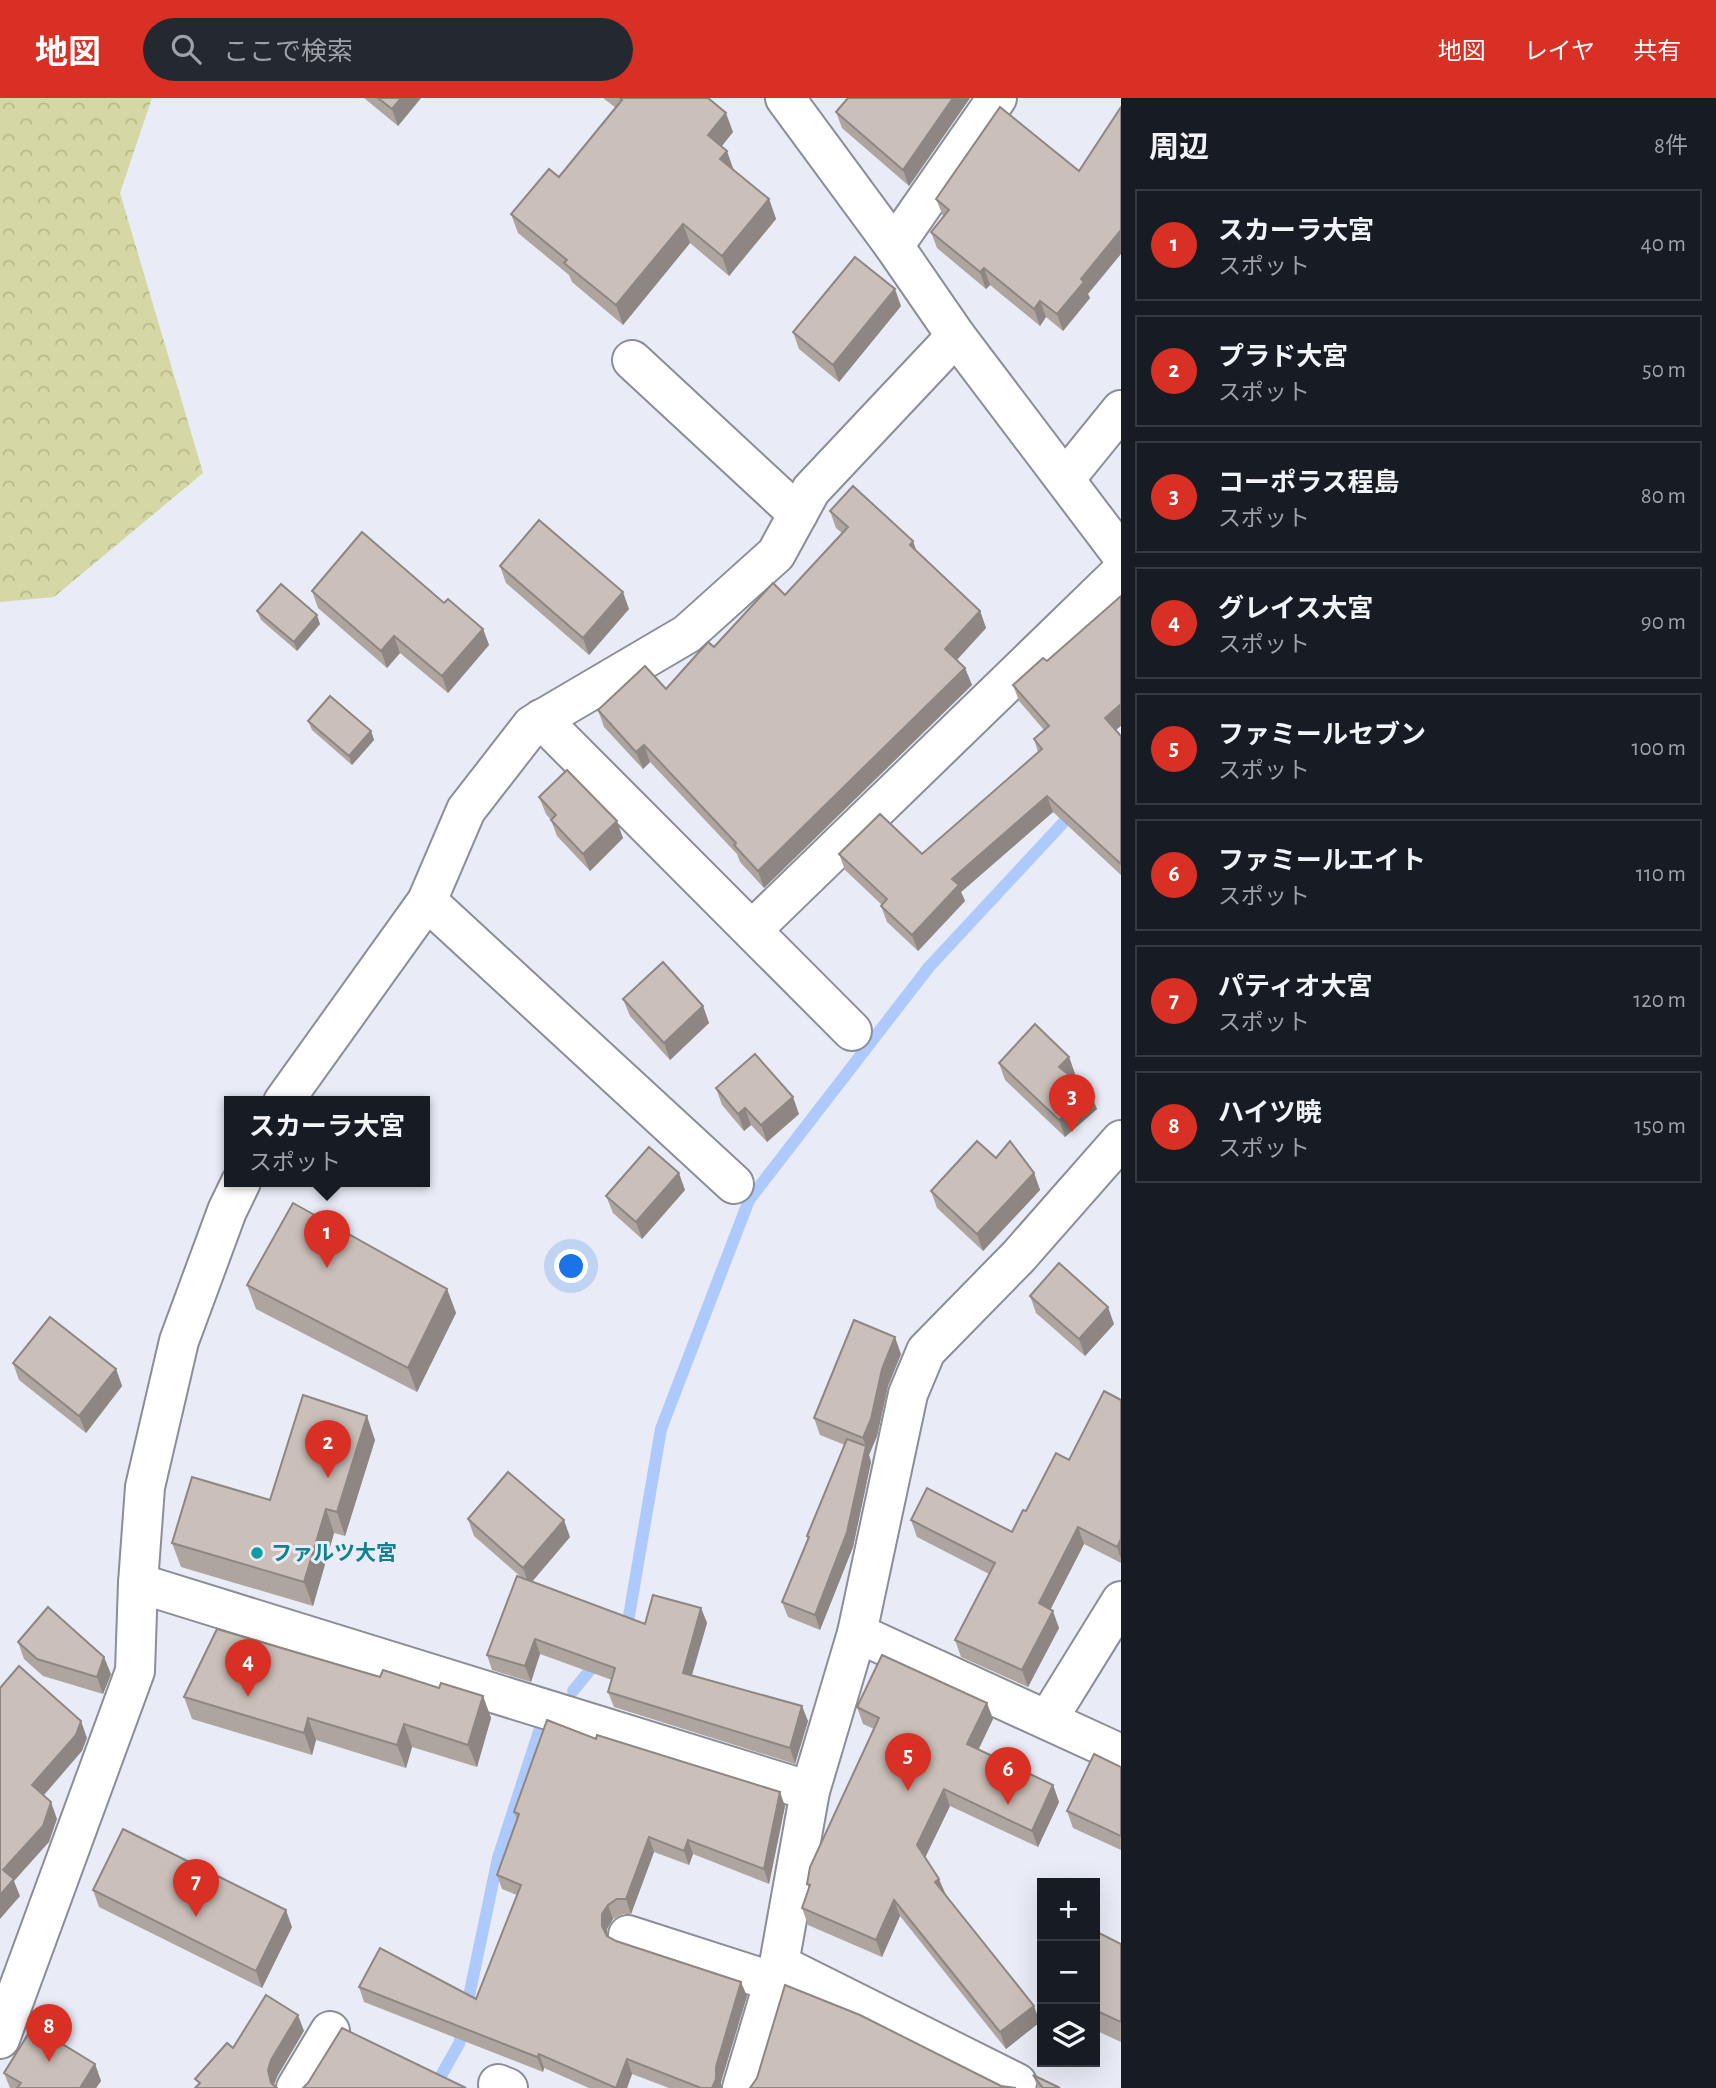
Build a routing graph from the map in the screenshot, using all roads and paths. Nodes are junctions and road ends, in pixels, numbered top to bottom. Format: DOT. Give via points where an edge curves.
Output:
graph roads {
  1 [pos="785,98"];
  2 [pos="998,98"];
  3 [pos="894,246"];
  4 [pos="956,336"];
  5 [pos="632,360"];
  6 [pos="1121,410"];
  7 [pos="1065,479"];
  8 [pos="797,514"];
  9 [pos="1121,554"];
  10 [pos="1121,572"];
  11 [pos="541,719"];
  12 [pos="427,901"];
  13 [pos="752,930"];
  14 [pos="852,1031"];
  15 [pos="287,1096"];
  16 [pos="1121,1140"];
  17 [pos="734,1184"];
  18 [pos="239,1187"];
  19 [pos="138,1583"];
  20 [pos="1121,1601"];
  21 [pos="857,1633"];
  22 [pos="1048,1719"];
  23 [pos="1121,1754"];
  24 [pos="810,1791"];
  25 [pos="628,1935"];
  26 [pos="777,1973"];
  27 [pos="330,2031"];
  28 [pos="0,2039"];
  29 [pos="1017,2083"];
  30 [pos="296,2088"];
  31 [pos="742,2088"];
  1 -- 3 [label="street"];
  2 -- 3 [label="street"];
  3 -- 4 [label="street"];
  4 -- 7 [label="street"];
  4 -- 8 [label="street" via="811,490"];
  5 -- 8 [label="street"];
  6 -- 7 [label="street"];
  7 -- 9 [label="street"];
  8 -- 11 [label="street" via="776,554 687,634"];
  10 -- 13 [label="street"];
  11 -- 12 [label="street" via="466,810"];
  11 -- 13 [label="street"];
  12 -- 15 [label="street"];
  12 -- 17 [label="street"];
  13 -- 14 [label="street"];
  16 -- 21 [label="street" via="926,1352 908,1394"];
  18 -- 19 [label="street" via="179,1340 145,1487"];
  19 -- 24 [label="street"];
  19 -- 28 [label="street" via="135,1671"];
  20 -- 22 [label="street"];
  21 -- 22 [label="street"];
  21 -- 24 [label="street"];
  22 -- 23 [label="street"];
  24 -- 26 [label="street"];
  25 -- 26 [label="street"];
  26 -- 29 [label="street"];
  26 -- 31 [label="street"];
  27 -- 30 [label="street"];
}
